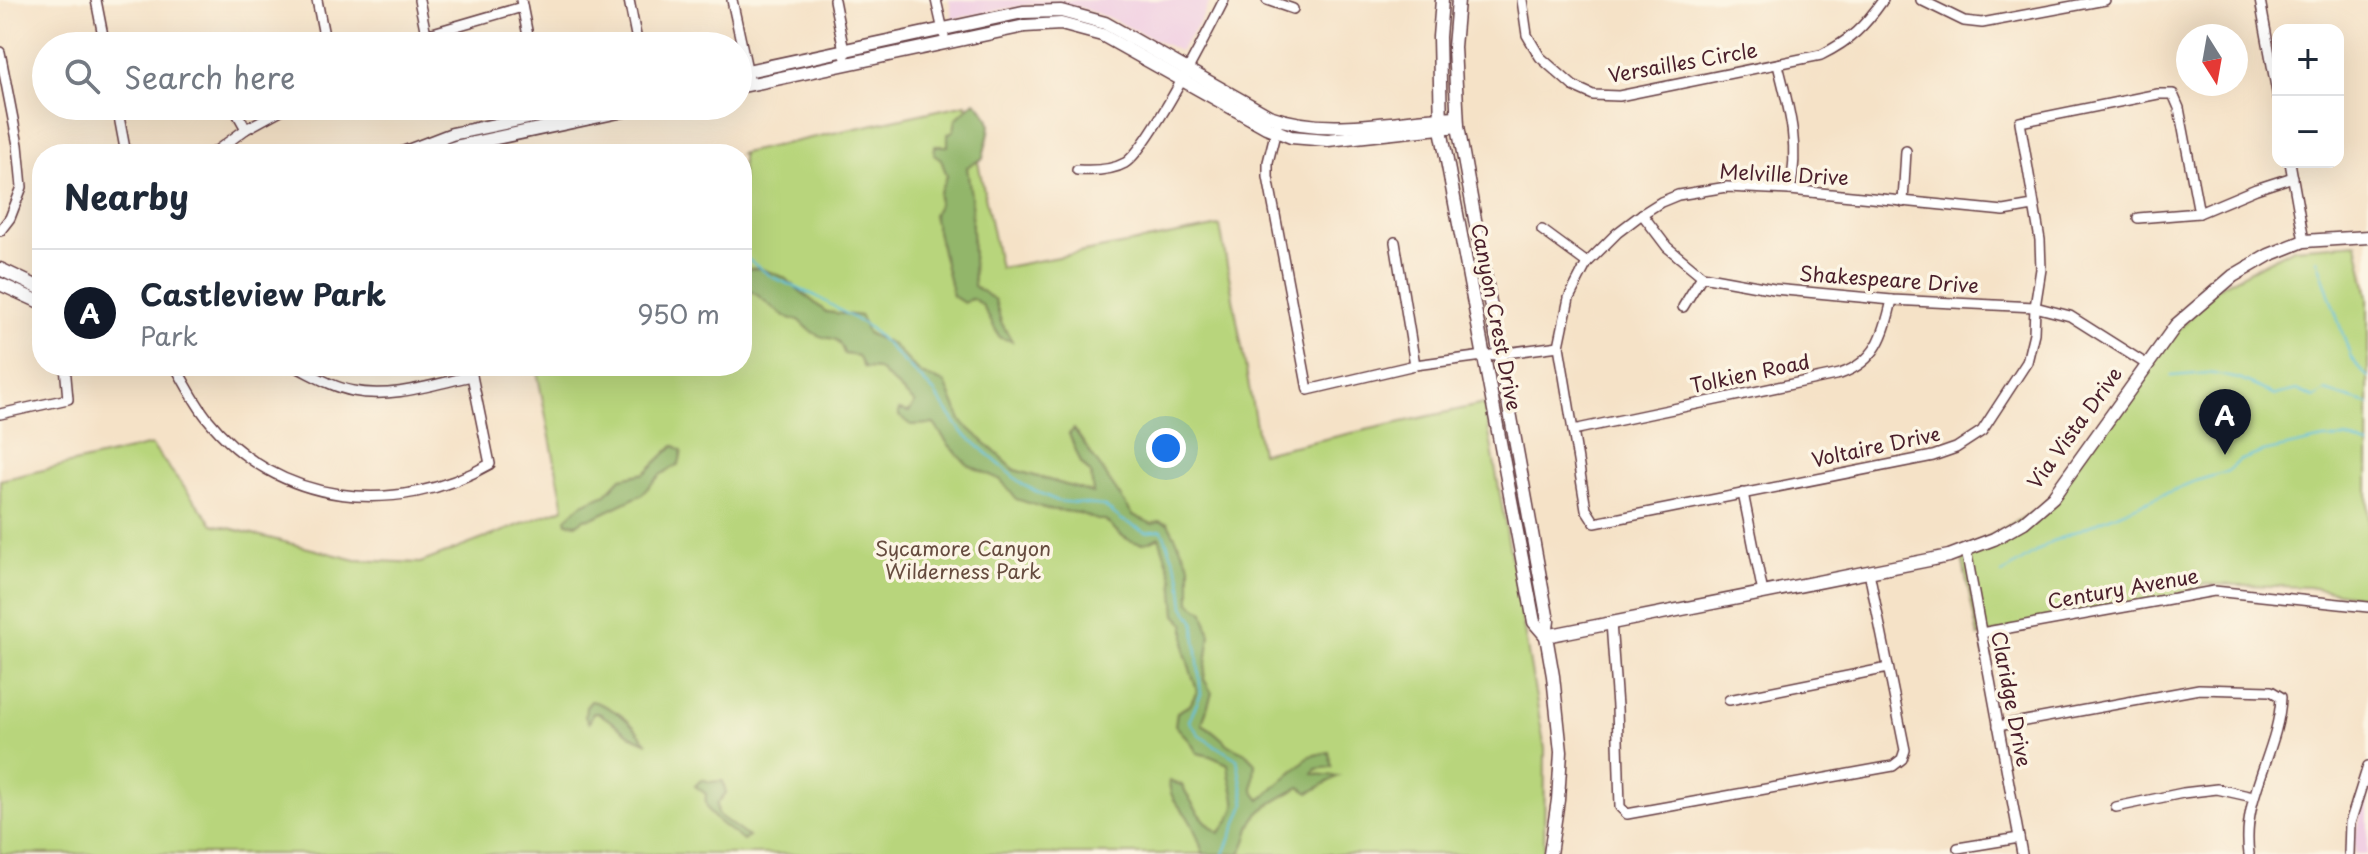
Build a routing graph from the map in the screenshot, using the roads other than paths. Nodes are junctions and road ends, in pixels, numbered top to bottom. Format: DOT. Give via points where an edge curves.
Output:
graph roads {
  1 [pos="97,0"];
  2 [pos="317,0"];
  3 [pos="419,0"];
  4 [pos="629,0"];
  5 [pos="732,0"];
  6 [pos="834,0"];
  7 [pos="936,0"];
  8 [pos="1224,0"];
  9 [pos="1267,0"];
  10 [pos="1442,0"];
  11 [pos="1458,0"];
  12 [pos="1522,0"];
  13 [pos="1883,0"];
  14 [pos="1921,0"];
  15 [pos="2105,0"];
  16 [pos="2260,0"];
  17 [pos="521,4"];
  18 [pos="2056,5"];
  19 [pos="1293,9"];
  20 [pos="103,32"];
  21 [pos="323,32"];
  22 [pos="426,32"];
  23 [pos="432,32"];
  24 [pos="527,32"];
  25 [pos="635,32"];
  26 [pos="736,32"];
  27 [pos="944,36"];
  28 [pos="0,52"];
  29 [pos="845,57"];
  30 [pos="1778,65"];
  31 [pos="1184,74"];
  32 [pos="752,77"];
  33 [pos="2278,96"];
  34 [pos="120,120"];
  35 [pos="241,120"];
  36 [pos="262,120"];
  37 [pos="525,120"];
  38 [pos="534,120"];
  39 [pos="1458,122"];
  40 [pos="1440,123"];
  41 [pos="1278,124"];
  42 [pos="246,129"];
  43 [pos="124,144"];
  44 [pos="226,144"];
  45 [pos="432,144"];
  46 [pos="463,144"];
  47 [pos="1906,151"];
  48 [pos="2291,168"];
  49 [pos="1077,170"];
  50 [pos="2293,177"];
  51 [pos="1790,190"];
  52 [pos="1903,202"];
  53 [pos="2033,206"];
  54 [pos="2199,213"];
  55 [pos="1642,214"];
  56 [pos="2138,218"];
  57 [pos="1542,230"];
  58 [pos="0,231"];
  59 [pos="2368,237"];
  60 [pos="2304,241"];
  61 [pos="1395,242"];
  62 [pos="1587,263"];
  63 [pos="0,269"];
  64 [pos="1702,276"];
  65 [pos="0,284"];
  66 [pos="32,284"];
  67 [pos="32,298"];
  68 [pos="1892,300"];
  69 [pos="1683,307"];
  70 [pos="2035,307"];
  71 [pos="1559,346"];
  72 [pos="1499,352"];
  73 [pos="1482,354"];
  74 [pos="2146,364"];
  75 [pos="1415,365"];
  76 [pos="66,376"];
  77 [pos="181,376"];
  78 [pos="315,376"];
  79 [pos="453,376"];
  80 [pos="472,376"];
  81 [pos="0,414"];
  82 [pos="1573,430"];
  83 [pos="1743,493"];
  84 [pos="1595,523"];
  85 [pos="1966,550"];
  86 [pos="1869,572"];
  87 [pos="1763,593"];
  88 [pos="2368,607"];
  89 [pos="1611,622"];
  90 [pos="1981,633"];
  91 [pos="1546,636"];
  92 [pos="1888,668"];
  93 [pos="1729,700"];
  94 [pos="1998,726"];
  95 [pos="2368,766"];
  96 [pos="2253,797"];
  97 [pos="2116,807"];
  98 [pos="2019,838"];
  99 [pos="1958,848"];
  100 [pos="1550,854"];
  101 [pos="2022,854"];
  102 [pos="2249,854"];
  103 [pos="2349,854"];
  1 -- 20 [label="street"];
  2 -- 21 [label="street"];
  3 -- 22 [label="street"];
  4 -- 25 [label="street"];
  5 -- 26 [label="street"];
  6 -- 29 [label="street"];
  7 -- 27 [label="street"];
  8 -- 31 [label="street"];
  9 -- 19 [label="street"];
  10 -- 40 [label="street, Canyon Crest Drive"];
  11 -- 39 [label="street, Canyon Crest Drive"];
  12 -- 30 [label="street, Versailles Circle" via="1531,46 1573,86 1593,95 1619,96"];
  13 -- 30 [label="street, Versailles Circle" via="1864,27 1842,45"];
  14 -- 18 [label="street" via="1964,21 1982,23"];
  15 -- 18 [label="street"];
  16 -- 33 [label="street"];
  17 -- 23 [label="street"];
  17 -- 24 [label="street"];
  27 -- 29 [label="street"];
  27 -- 31 [label="street" via="1061,24 1102,35"];
  28 -- 58 [label="street" via="22,187"];
  29 -- 32 [label="street"];
  30 -- 51 [label="street" via="1795,130"];
  31 -- 41 [label="street" via="1266,127"];
  31 -- 49 [label="street" via="1131,158 1113,168"];
  34 -- 43 [label="street"];
  35 -- 42 [label="street"];
  36 -- 42 [label="street"];
  37 -- 45 [label="street" via="452,134"];
  38 -- 46 [label="street"];
  39 -- 40 [label="street"];
  39 -- 72 [label="street, Canyon Crest Drive"];
  40 -- 41 [label="street" via="1327,128"];
  40 -- 73 [label="street, Canyon Crest Drive"];
  41 -- 75 [label="street" via="1268,177 1308,390"];
  42 -- 44 [label="street"];
  47 -- 52 [label="street"];
  48 -- 50 [label="street"];
  50 -- 54 [label="street"];
  50 -- 60 [label="street"];
  51 -- 52 [label="street, Melville Drive"];
  51 -- 55 [label="street, Melville Drive" via="1701,190"];
  52 -- 53 [label="street, Melville Drive" via="2004,211"];
  53 -- 54 [label="street, Voltaire Drive" via="2020,122 2173,94"];
  53 -- 70 [label="street, Voltaire Drive" via="2041,269"];
  54 -- 56 [label="street"];
  55 -- 62 [label="street, Melville Drive"];
  55 -- 64 [label="street, Shakespeare Drive" via="1667,247"];
  57 -- 62 [label="street"];
  59 -- 60 [label="street, Via Vista Drive"];
  60 -- 74 [label="street, Via Vista Drive" via="2233,276 2176,325"];
  61 -- 75 [label="street"];
  62 -- 71 [label="street, Melville Drive" via="1569,298"];
  63 -- 66 [label="street"];
  64 -- 68 [label="street, Shakespeare Drive"];
  64 -- 69 [label="street"];
  65 -- 67 [label="street"];
  68 -- 70 [label="street, Shakespeare Drive"];
  68 -- 82 [label="street, Tolkien Road" via="1885,332 1856,368"];
  70 -- 74 [label="street, Shakespeare Drive" via="2070,316"];
  70 -- 83 [label="street, Voltaire Drive" via="2027,362 1982,431 1956,448"];
  71 -- 72 [label="street"];
  71 -- 82 [label="street, Melville Drive"];
  72 -- 73 [label="street"];
  72 -- 91 [label="street, Canyon Crest Drive" via="1548,621"];
  73 -- 75 [label="street"];
  73 -- 91 [label="street, Canyon Crest Drive" via="1534,622"];
  74 -- 85 [label="street, Via Vista Drive" via="2053,497 2024,522"];
  76 -- 81 [label="street" via="68,399"];
  77 -- 80 [label="street" via="206,418 273,472 313,489 379,498 460,481 490,464"];
  78 -- 79 [label="street" via="374,394"];
  82 -- 84 [label="street, Melville Drive" via="1586,509"];
  83 -- 84 [label="street, Voltaire Drive"];
  83 -- 87 [label="street"];
  85 -- 86 [label="street, Via Vista Drive"];
  85 -- 90 [label="street, Claridge Drive"];
  86 -- 87 [label="street, Via Vista Drive"];
  86 -- 92 [label="street"];
  87 -- 89 [label="street, Via Vista Drive"];
  88 -- 90 [label="street, Century Avenue" via="2214,591"];
  89 -- 91 [label="street, Via Vista Drive"];
  89 -- 92 [label="street" via="1619,799 1627,814 1893,766 1905,750"];
  90 -- 94 [label="street, Claridge Drive"];
  91 -- 100 [label="street, Canyon Crest Drive" via="1561,752"];
  92 -- 93 [label="street"];
  94 -- 96 [label="street" via="2199,689 2271,691 2281,697 2280,719"];
  94 -- 98 [label="street, Claridge Drive"];
  95 -- 103 [label="street" via="2350,823"];
  96 -- 97 [label="street" via="2217,789"];
  96 -- 102 [label="street"];
  98 -- 99 [label="street"];
  98 -- 101 [label="street, Claridge Drive"];
}
